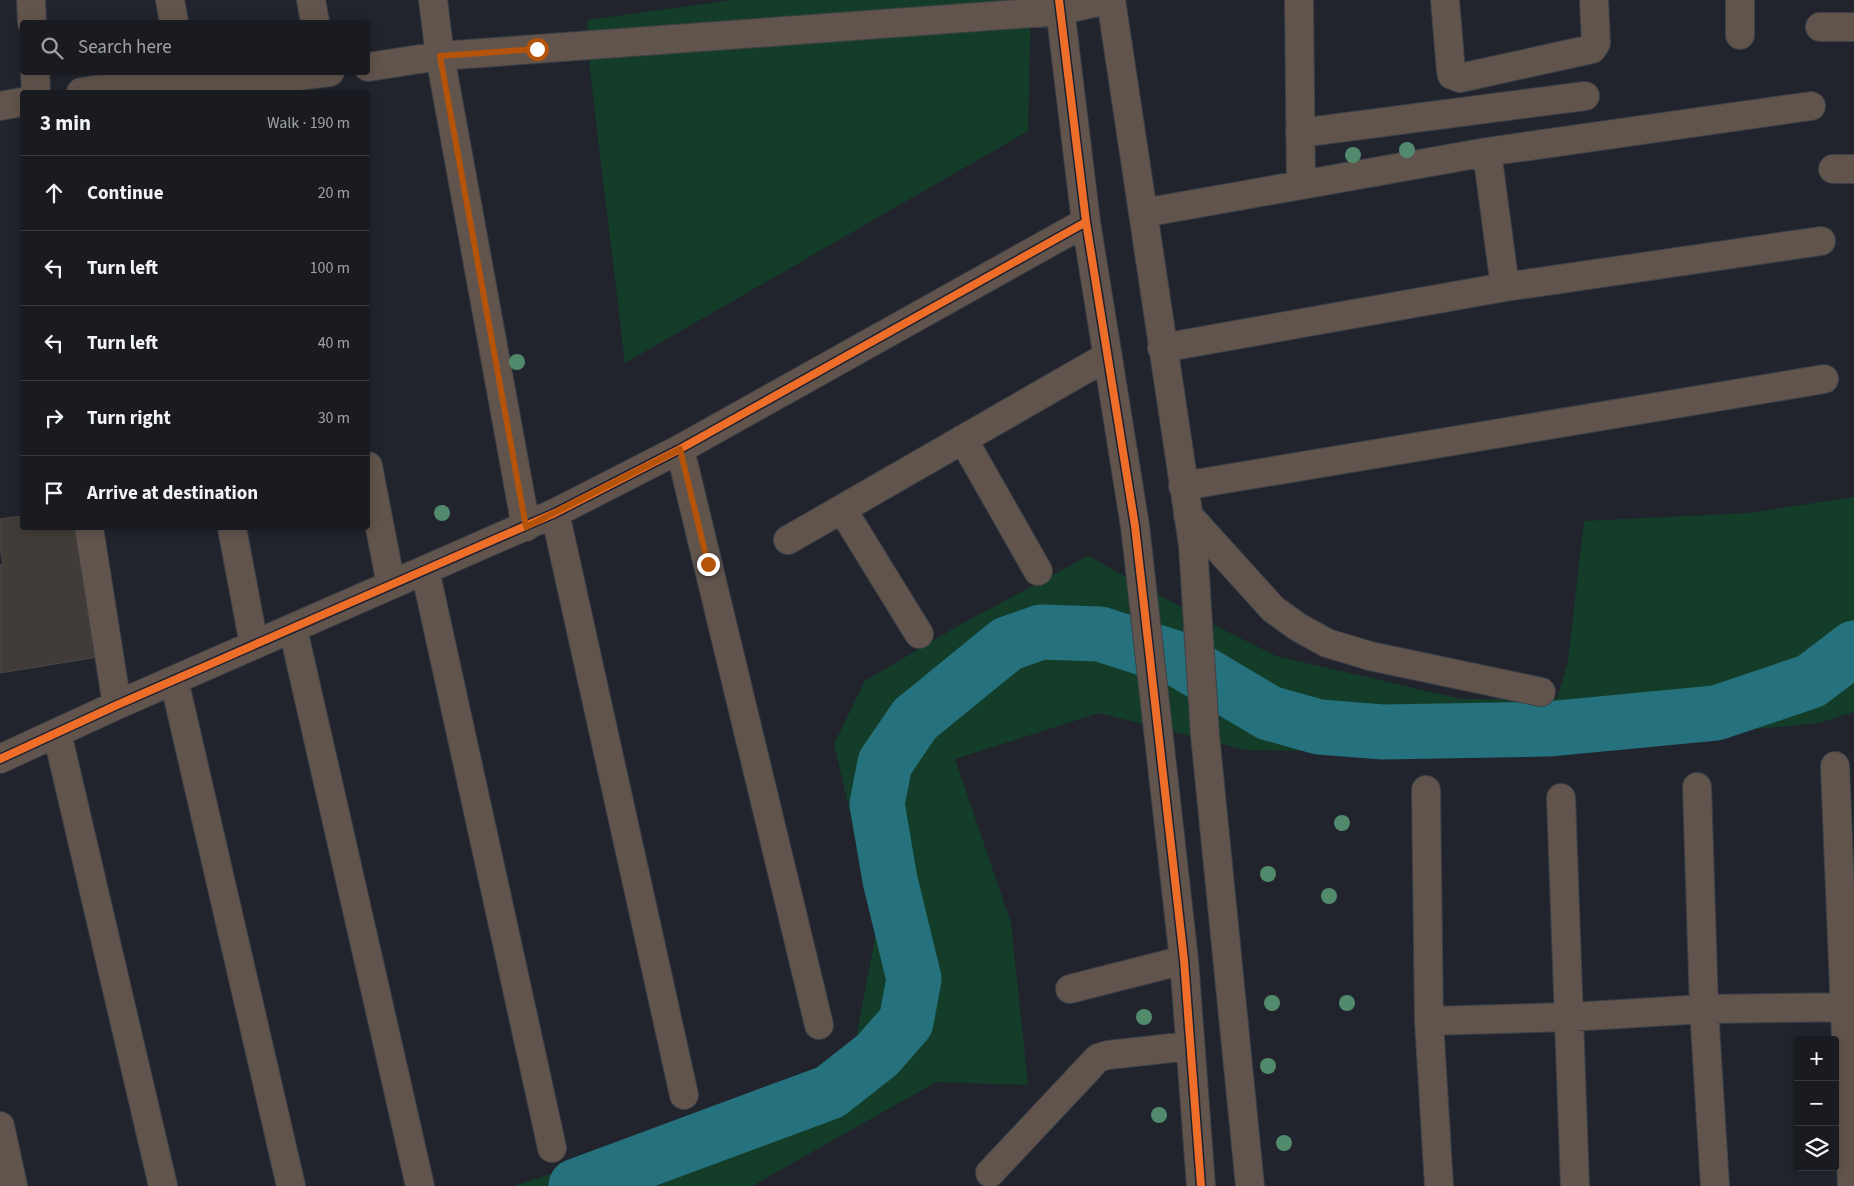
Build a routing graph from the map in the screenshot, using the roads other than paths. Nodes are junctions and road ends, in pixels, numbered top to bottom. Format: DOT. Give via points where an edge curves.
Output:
graph roads {
  1 [pos="31,0"];
  2 [pos="170,0"];
  3 [pos="311,0"];
  4 [pos="433,0"];
  5 [pos="1106,0"];
  6 [pos="1111,0"];
  7 [pos="1299,0"];
  8 [pos="1444,0"];
  9 [pos="1594,0"];
  10 [pos="1740,0"];
  11 [pos="1060,6"];
  12 [pos="32,20"];
  13 [pos="174,20"];
  14 [pos="315,20"];
  15 [pos="1820,27"];
  16 [pos="1854,27"];
  17 [pos="1740,35"];
  18 [pos="440,56"];
  19 [pos="370,67"];
  20 [pos="35,75"];
  21 [pos="183,75"];
  22 [pos="320,75"];
  23 [pos="292,85"];
  24 [pos="148,87"];
  25 [pos="36,90"];
  26 [pos="107,90"];
  27 [pos="1585,96"];
  28 [pos="20,102"];
  29 [pos="0,106"];
  30 [pos="1811,106"];
  31 [pos="1300,133"];
  32 [pos="1487,152"];
  33 [pos="1301,185"];
  34 [pos="1142,213"];
  35 [pos="1086,222"];
  36 [pos="1821,242"];
  37 [pos="1505,287"];
  38 [pos="1162,348"];
  39 [pos="1108,356"];
  40 [pos="1824,379"];
  41 [pos="963,440"];
  42 [pos="680,449"];
  43 [pos="370,476"];
  44 [pos="1183,486"];
  45 [pos="842,509"];
  46 [pos="556,513"];
  47 [pos="1188,515"];
  48 [pos="526,527"];
  49 [pos="89,530"];
  50 [pos="232,530"];
  51 [pos="788,540"];
  52 [pos="425,570"];
  53 [pos="1038,571"];
  54 [pos="391,585"];
  55 [pos="293,629"];
  56 [pos="919,634"];
  57 [pos="254,645"];
  58 [pos="174,680"];
  59 [pos="1541,692"];
  60 [pos="117,704"];
  61 [pos="57,734"];
  62 [pos="0,759"];
  63 [pos="1835,766"];
  64 [pos="1697,786"];
  65 [pos="1426,790"];
  66 [pos="1560,798"];
  67 [pos="1184,960"];
  68 [pos="1070,989"];
  69 [pos="1849,1007"];
  70 [pos="1704,1009"];
  71 [pos="1570,1017"];
  72 [pos="1429,1021"];
  73 [pos="819,1025"];
  74 [pos="1190,1046"];
  75 [pos="684,1095"];
  76 [pos="0,1126"];
  77 [pos="552,1148"];
  78 [pos="990,1173"];
  79 [pos="13,1186"];
  80 [pos="163,1186"];
  81 [pos="291,1186"];
  82 [pos="420,1186"];
  83 [pos="1201,1186"];
  84 [pos="1250,1186"];
  85 [pos="1439,1186"];
  86 [pos="1575,1186"];
  87 [pos="1715,1186"];
  88 [pos="1852,1186"];
  1 -- 12 [label="street"];
  2 -- 13 [label="street"];
  3 -- 14 [label="street"];
  4 -- 18 [label="street"];
  5 -- 11 [label="street"];
  6 -- 34 [label="street"];
  7 -- 31 [label="street"];
  8 -- 9 [label="street" via="1451,71 1452,75 1460,78 1592,49 1596,43"];
  10 -- 17 [label="street"];
  11 -- 18 [label="street"];
  11 -- 35 [label="street"];
  15 -- 16 [label="street"];
  18 -- 19 [label="street"];
  18 -- 48 [label="street"];
  20 -- 25 [label="street"];
  21 -- 23 [label="street"];
  21 -- 24 [label="street"];
  22 -- 23 [label="street"];
  24 -- 26 [label="street"];
  27 -- 31 [label="street"];
  28 -- 29 [label="street"];
  30 -- 32 [label="street"];
  31 -- 33 [label="street"];
  32 -- 33 [label="street"];
  32 -- 37 [label="street"];
  33 -- 34 [label="street"];
  34 -- 38 [label="street"];
  35 -- 39 [label="street"];
  35 -- 42 [label="street"];
  36 -- 37 [label="street"];
  37 -- 38 [label="street"];
  38 -- 44 [label="street"];
  39 -- 41 [label="street"];
  39 -- 67 [label="street" via="1135,526"];
  40 -- 44 [label="street"];
  41 -- 45 [label="street"];
  41 -- 53 [label="street"];
  42 -- 46 [label="street"];
  42 -- 73 [label="street"];
  43 -- 54 [label="street"];
  44 -- 47 [label="street"];
  45 -- 51 [label="street"];
  45 -- 56 [label="street"];
  46 -- 48 [label="street"];
  46 -- 75 [label="street"];
  47 -- 59 [label="street" via="1273,609 1327,643 1370,656"];
  47 -- 84 [label="street" via="1193,545 1205,735"];
  48 -- 52 [label="street"];
  49 -- 60 [label="street"];
  50 -- 57 [label="street"];
  52 -- 54 [label="street"];
  52 -- 77 [label="street"];
  54 -- 55 [label="street"];
  55 -- 57 [label="street"];
  55 -- 82 [label="street"];
  57 -- 58 [label="street"];
  58 -- 60 [label="street"];
  58 -- 81 [label="street"];
  60 -- 61 [label="street"];
  61 -- 62 [label="street"];
  61 -- 80 [label="street"];
  63 -- 69 [label="street"];
  64 -- 70 [label="street"];
  65 -- 72 [label="street"];
  66 -- 71 [label="street"];
  67 -- 68 [label="street"];
  67 -- 74 [label="street"];
  69 -- 70 [label="street"];
  69 -- 88 [label="street"];
  70 -- 71 [label="street"];
  70 -- 87 [label="street"];
  71 -- 72 [label="street"];
  71 -- 86 [label="street"];
  72 -- 85 [label="street"];
  74 -- 78 [label="street" via="1098,1058"];
  74 -- 83 [label="street"];
  76 -- 79 [label="street"];
}
